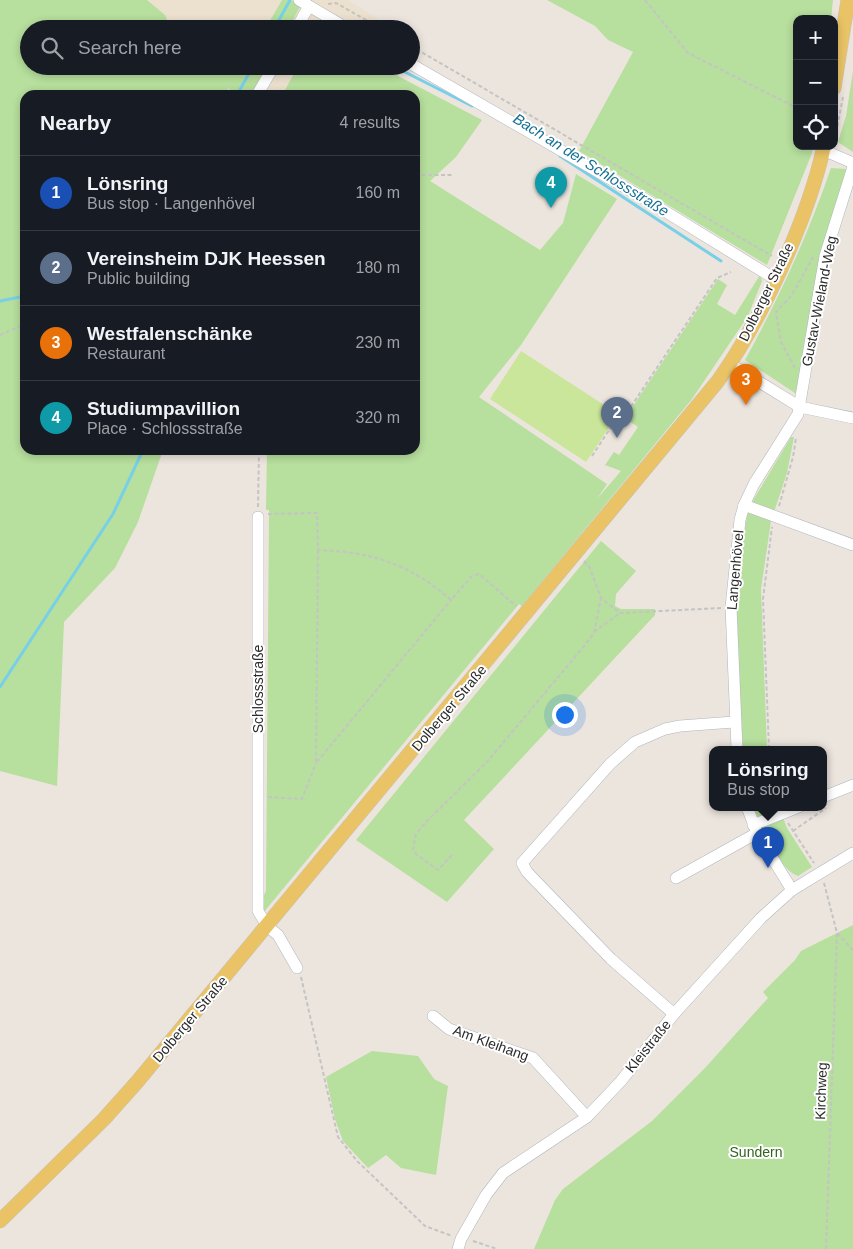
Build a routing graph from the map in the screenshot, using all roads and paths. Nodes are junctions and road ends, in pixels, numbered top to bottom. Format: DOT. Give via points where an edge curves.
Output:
graph roads {
  1 [pos="645,0"];
  2 [pos="848,0"];
  3 [pos="306,5"];
  4 [pos="300,20"];
  5 [pos="332,20"];
  6 [pos="366,20"];
  7 [pos="420,51"];
  8 [pos="838,63"];
  9 [pos="420,69"];
  10 [pos="269,75"];
  11 [pos="260,90"];
  12 [pos="793,106"];
  13 [pos="822,150"];
  14 [pos="827,150"];
  15 [pos="853,163"];
  16 [pos="853,167"];
  17 [pos="420,175"];
  18 [pos="453,175"];
  19 [pos="825,256"];
  20 [pos="775,258"];
  21 [pos="731,272"];
  22 [pos="775,279"];
  23 [pos="20,326"];
  24 [pos="0,335"];
  25 [pos="730,364"];
  26 [pos="796,374"];
  27 [pos="799,410"];
  28 [pos="853,418"];
  29 [pos="259,455"];
  30 [pos="592,456"];
  31 [pos="744,505"];
  32 [pos="258,515"];
  33 [pos="776,516"];
  34 [pos="853,545"];
  35 [pos="318,550"];
  36 [pos="576,555"];
  37 [pos="601,598"];
  38 [pos="451,600"];
  39 [pos="731,608"];
  40 [pos="620,612"];
  41 [pos="527,614"];
  42 [pos="594,633"];
  43 [pos="734,722"];
  44 [pos="737,746"];
  45 [pos="770,746"];
  46 [pos="316,763"];
  47 [pos="853,785"];
  48 [pos="268,798"];
  49 [pos="827,800"];
  50 [pos="748,811"];
  51 [pos="789,811"];
  52 [pos="815,811"];
  53 [pos="784,813"];
  54 [pos="755,829"];
  55 [pos="792,831"];
  56 [pos="853,853"];
  57 [pos="452,855"];
  58 [pos="820,873"];
  59 [pos="676,878"];
  60 [pos="792,890"];
  61 [pos="267,926"];
  62 [pos="837,933"];
  63 [pos="853,950"];
  64 [pos="297,968"];
  65 [pos="674,1014"];
  66 [pos="433,1016"];
  67 [pos="588,1116"];
  68 [pos="0,1221"];
  69 [pos="460,1244"];
  70 [pos="498,1249"];
  71 [pos="826,1249"];
  1 -- 12 [label="path" via="688,53"];
  2 -- 8 [label="main road"];
  3 -- 4 [label="street"];
  3 -- 5 [label="street"];
  3 -- 6 [label="path" via="336,3"];
  7 -- 20 [label="path"];
  9 -- 22 [label="street" via="640,196"];
  10 -- 11 [label="street"];
  13 -- 22 [label="main road, Dolberger Straße" via="805,206"];
  14 -- 15 [label="street"];
  16 -- 19 [label="street, Gustav-Wieland-Weg"];
  17 -- 18 [label="path"];
  19 -- 26 [label="path" via="812,257 792,295 776,312 781,342"];
  19 -- 27 [label="street, Gustav-Wieland-Weg"];
  21 -- 30 [label="path" via="717,278 628,411 622,412"];
  22 -- 25 [label="main road, Dolberger Straße"];
  23 -- 24 [label="path"];
  25 -- 27 [label="street"];
  25 -- 36 [label="main road, Dolberger Straße"];
  27 -- 28 [label="street"];
  27 -- 31 [label="street, Langenhövel"];
  27 -- 33 [label="path" via="793,457"];
  29 -- 32 [label="path"];
  31 -- 33 [label="street"];
  31 -- 39 [label="street, Langenhövel" via="735,553"];
  32 -- 35 [label="path" via="317,513"];
  32 -- 61 [label="street, Schlossstraße" via="257,867 258,911"];
  33 -- 34 [label="street"];
  33 -- 45 [label="path" via="763,599"];
  35 -- 38 [label="path" via="351,551 395,562"];
  35 -- 46 [label="path"];
  36 -- 37 [label="path" via="590,568"];
  36 -- 41 [label="main road, Dolberger Straße"];
  37 -- 40 [label="path"];
  37 -- 42 [label="path"];
  38 -- 41 [label="path" via="472,576 479,574"];
  38 -- 46 [label="path"];
  39 -- 40 [label="path"];
  39 -- 43 [label="street, Langenhövel"];
  40 -- 42 [label="path"];
  41 -- 61 [label="main road, Dolberger Straße"];
  42 -- 57 [label="path" via="486,763 436,810 416,834 413,848 416,854 438,870"];
  43 -- 44 [label="street, Langenhövel"];
  43 -- 65 [label="street" via="665,729 635,742 610,764 522,863 610,959"];
  46 -- 48 [label="path" via="302,799"];
  47 -- 49 [label="street"];
  50 -- 54 [label="street"];
  51 -- 53 [label="street"];
  52 -- 55 [label="path"];
  53 -- 54 [label="street"];
  53 -- 55 [label="path"];
  54 -- 59 [label="street"];
  54 -- 60 [label="street"];
  55 -- 58 [label="path"];
  56 -- 58 [label="street, Kleistraße"];
  58 -- 60 [label="street, Kleistraße"];
  58 -- 62 [label="path"];
  60 -- 65 [label="street, Kleistraße" via="761,918"];
  61 -- 64 [label="street" via="278,934"];
  61 -- 68 [label="main road, Dolberger Straße" via="130,1090"];
  62 -- 63 [label="path"];
  62 -- 71 [label="path, Kirchweg"];
  64 -- 69 [label="path" via="338,1137 357,1161 425,1226"];
  65 -- 67 [label="street, Kleistraße" via="621,1081"];
  66 -- 67 [label="street, Am Kleihang" via="449,1029 533,1058"];
  67 -- 69 [label="street, Kleistraße" via="503,1174 486,1194"];
  69 -- 70 [label="path"];
}
